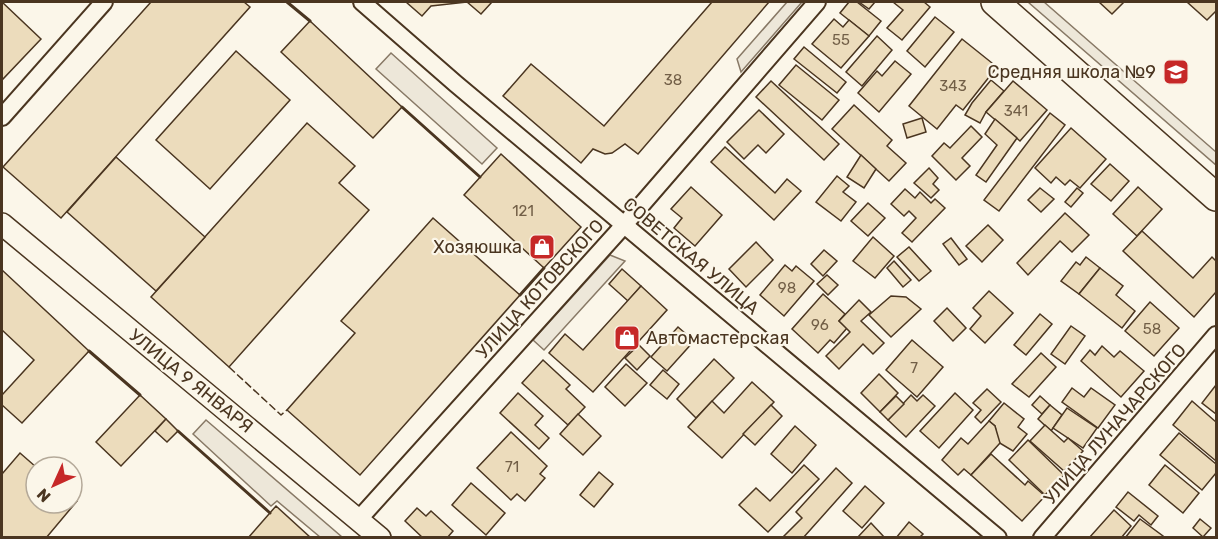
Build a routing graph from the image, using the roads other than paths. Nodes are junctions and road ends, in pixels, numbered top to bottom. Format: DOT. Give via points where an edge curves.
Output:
graph roads {
  1 [pos="104,2"];
  2 [pos="362,2"];
  3 [pos="817,2"];
  4 [pos="994,2"];
  5 [pos="2,117"];
  6 [pos="1216,197"];
  7 [pos="2,224"];
  8 [pos="624,225"];
  9 [pos="1216,335"];
  10 [pos="358,519"];
  11 [pos="380,537"];
  12 [pos="998,537"];
  13 [pos="1042,537"];
  1 -- 5 [label="street"];
  2 -- 8 [label="street, СОВЕТСКАЯ УЛИЦА"];
  3 -- 8 [label="street, УЛИЦА КОТОВСКОГО"];
  4 -- 6 [label="main road"];
  7 -- 10 [label="street, УЛИЦА 9 ЯНВАРЯ"];
  8 -- 10 [label="street, УЛИЦА КОТОВСКОГО"];
  8 -- 12 [label="street, СОВЕТСКАЯ УЛИЦА"];
  9 -- 13 [label="street, УЛИЦА ЛУНАЧАРСКОГО"];
  10 -- 11 [label="street, УЛИЦА 9 ЯНВАРЯ"];
}
